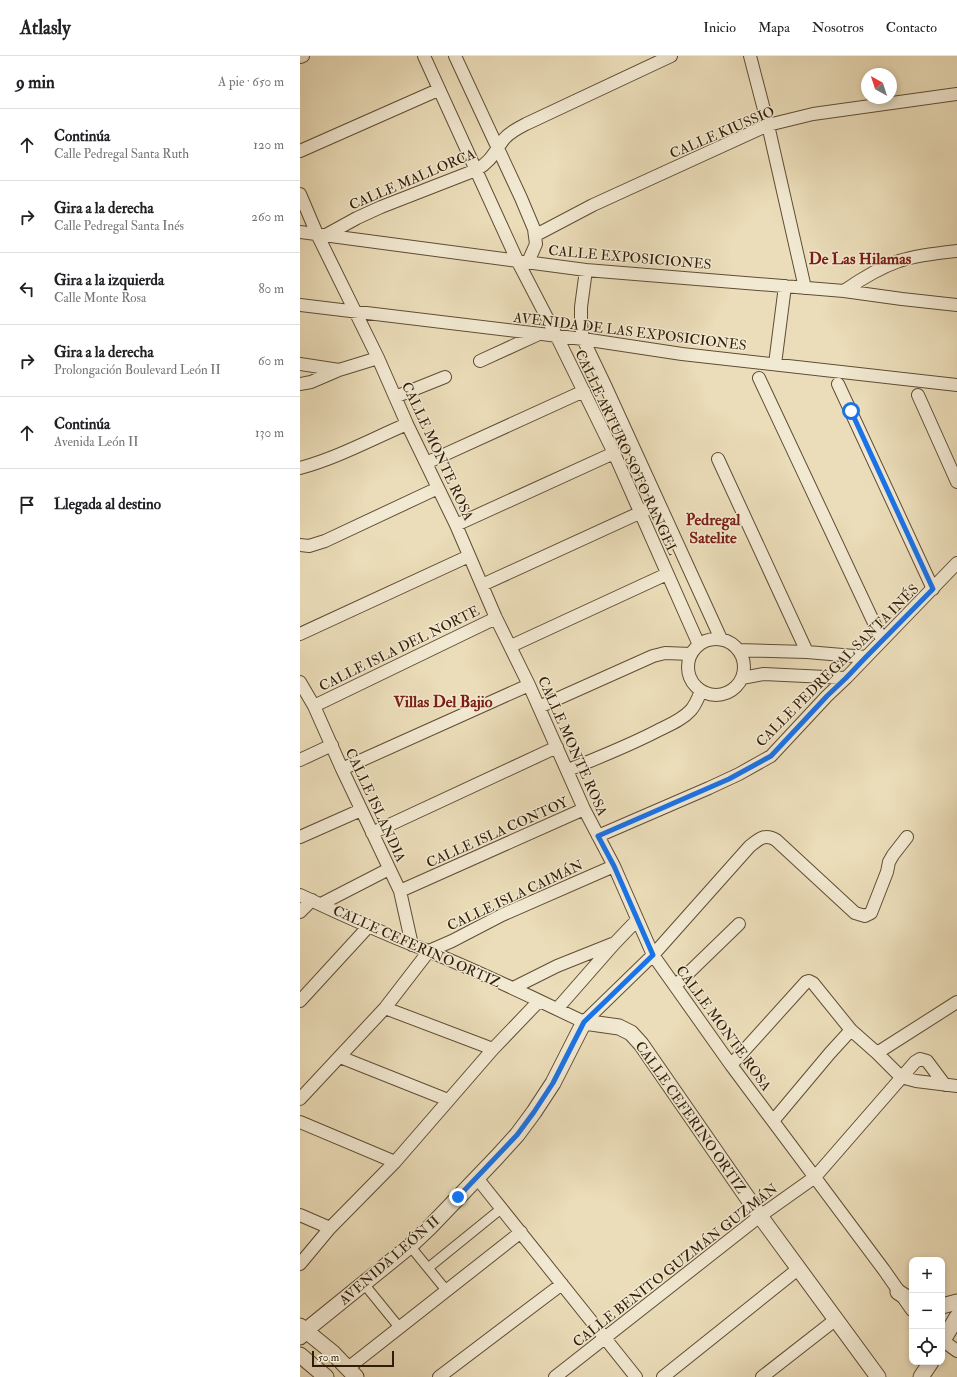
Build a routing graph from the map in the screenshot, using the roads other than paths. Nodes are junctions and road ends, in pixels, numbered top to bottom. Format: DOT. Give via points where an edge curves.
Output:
graph roads {
  1 [pos="303,56"];
  2 [pos="455,56"];
  3 [pos="671,56"];
  4 [pos="750,56"];
  5 [pos="300,57"];
  6 [pos="428,58"];
  7 [pos="438,90"];
  8 [pos="957,94"];
  9 [pos="768,125"];
  10 [pos="498,149"];
  11 [pos="300,150"];
  12 [pos="476,170"];
  13 [pos="300,194"];
  14 [pos="300,232"];
  15 [pos="321,234"];
  16 [pos="536,235"];
  17 [pos="957,251"];
  18 [pos="522,261"];
  19 [pos="586,270"];
  20 [pos="785,286"];
  21 [pos="805,288"];
  22 [pos="844,291"];
  23 [pos="300,305"];
  24 [pos="957,305"];
  25 [pos="355,311"];
  26 [pos="539,334"];
  27 [pos="557,337"];
  28 [pos="583,339"];
  29 [pos="378,358"];
  30 [pos="480,361"];
  31 [pos="300,364"];
  32 [pos="775,364"];
  33 [pos="339,370"];
  34 [pos="445,377"];
  35 [pos="759,378"];
  36 [pos="300,384"];
  37 [pos="838,384"];
  38 [pos="957,385"];
  39 [pos="584,391"];
  40 [pos="918,395"];
  41 [pos="395,397"];
  42 [pos="407,424"];
  43 [pos="614,453"];
  44 [pos="718,459"];
  45 [pos="426,463"];
  46 [pos="300,468"];
  47 [pos="957,482"];
  48 [pos="438,488"];
  49 [pos="659,504"];
  50 [pos="641,513"];
  51 [pos="456,525"];
  52 [pos="300,545"];
  53 [pos="469,556"];
  54 [pos="957,563"];
  55 [pos="667,574"];
  56 [pos="482,585"];
  57 [pos="933,589"];
  58 [pos="496,618"];
  59 [pos="301,632"];
  60 [pos="721,639"];
  61 [pos="882,640"];
  62 [pos="511,646"];
  63 [pos="695,649"];
  64 [pos="739,650"];
  65 [pos="807,652"];
  66 [pos="866,657"];
  67 [pos="742,678"];
  68 [pos="846,678"];
  69 [pos="300,682"];
  70 [pos="529,685"];
  71 [pos="701,691"];
  72 [pos="314,706"];
  73 [pos="539,707"];
  74 [pos="332,745"];
  75 [pos="557,747"];
  76 [pos="300,760"];
  77 [pos="342,769"];
  78 [pos="568,770"];
  79 [pos="584,809"];
  80 [pos="361,810"];
  81 [pos="372,833"];
  82 [pos="598,836"];
  83 [pos="300,837"];
  84 [pos="907,837"];
  85 [pos="614,866"];
  86 [pos="389,869"];
  87 [pos="400,891"];
  88 [pos="300,895"];
  89 [pos="317,902"];
  90 [pos="300,912"];
  91 [pos="637,920"];
  92 [pos="739,924"];
  93 [pos="368,927"];
  94 [pos="614,944"];
  95 [pos="412,945"];
  96 [pos="428,951"];
  97 [pos="653,955"];
  98 [pos="675,986"];
  99 [pos="513,988"];
  100 [pos="300,1001"];
  101 [pos="539,1001"];
  102 [pos="957,1002"];
  103 [pos="385,1008"];
  104 [pos="557,1009"];
  105 [pos="584,1022"];
  106 [pos="851,1030"];
  107 [pos="492,1049"];
  108 [pos="877,1053"];
  109 [pos="340,1057"];
  110 [pos="731,1064"];
  111 [pos="901,1077"];
  112 [pos="951,1086"];
  113 [pos="300,1099"];
  114 [pos="448,1100"];
  115 [pos="773,1121"];
  116 [pos="300,1122"];
  117 [pos="396,1162"];
  118 [pos="815,1177"];
  119 [pos="477,1178"];
  120 [pos="502,1208"];
  121 [pos="300,1215"];
  122 [pos="760,1216"];
  123 [pos="330,1228"];
  124 [pos="521,1232"];
  125 [pos="410,1246"];
  126 [pos="300,1264"];
  127 [pos="428,1268"];
  128 [pos="798,1269"];
  129 [pos="364,1284"];
  130 [pos="562,1284"];
  131 [pos="446,1290"];
  132 [pos="898,1292"];
  133 [pos="909,1299"];
  134 [pos="957,1302"];
  135 [pos="945,1305"];
  136 [pos="909,1306"];
  137 [pos="957,1317"];
  138 [pos="835,1320"];
  139 [pos="400,1327"];
  140 [pos="302,1331"];
  141 [pos="945,1336"];
  142 [pos="606,1338"];
  143 [pos="945,1343"];
  144 [pos="957,1350"];
  145 [pos="301,1359"];
  146 [pos="352,1372"];
  147 [pos="874,1376"];
  148 [pos="326,1377"];
  149 [pos="439,1377"];
  150 [pos="555,1377"];
  151 [pos="636,1377"];
  152 [pos="663,1377"];
  153 [pos="762,1377"];
  1 -- 5 [label="street"];
  2 -- 10 [label="street"];
  3 -- 10 [label="street, CALLE MALLORCA" via="526,124 505,138"];
  4 -- 9 [label="street"];
  6 -- 7 [label="street, CALLE ARTURO SOTO RANGEL"];
  7 -- 11 [label="street"];
  7 -- 12 [label="street, CALLE ARTURO SOTO RANGEL"];
  8 -- 9 [label="street, CALLE KIUSSIO" via="813,114"];
  9 -- 16 [label="street, CALLE KIUSSIO" via="593,205"];
  9 -- 21 [label="street"];
  10 -- 12 [label="street, CALLE MALLORCA" via="491,160"];
  10 -- 16 [label="street"];
  12 -- 15 [label="street, CALLE MALLORCA"];
  12 -- 18 [label="street, CALLE ARTURO SOTO RANGEL"];
  13 -- 15 [label="street, CALLE MONTE ROSA"];
  14 -- 15 [label="street, CALLE EXPOSICIONES"];
  15 -- 18 [label="street, CALLE EXPOSICIONES"];
  15 -- 25 [label="street, CALLE MONTE ROSA"];
  16 -- 18 [label="street" via="536,244"];
  17 -- 22 [label="street" via="899,261 861,279"];
  18 -- 19 [label="street, CALLE EXPOSICIONES"];
  18 -- 27 [label="street, CALLE ARTURO SOTO RANGEL"];
  19 -- 20 [label="street, CALLE EXPOSICIONES"];
  19 -- 28 [label="street, CALLE ARTURO SOTO RANGEL" via="580,307"];
  20 -- 21 [label="street, CALLE EXPOSICIONES"];
  20 -- 32 [label="street"];
  21 -- 22 [label="street, CALLE EXPOSICIONES"];
  22 -- 24 [label="street, CALLE EXPOSICIONES"];
  23 -- 25 [label="street, AVENIDA DE LAS EXPOSICIONES"];
  25 -- 26 [label="street, AVENIDA DE LAS EXPOSICIONES"];
  25 -- 29 [label="street, CALLE MONTE ROSA"];
  26 -- 27 [label="street, AVENIDA DE LAS EXPOSICIONES"];
  26 -- 30 [label="street"];
  27 -- 28 [label="street, AVENIDA DE LAS EXPOSICIONES"];
  27 -- 39 [label="street, CALLE ARTURO SOTO RANGEL"];
  28 -- 32 [label="street, AVENIDA DE LAS EXPOSICIONES" via="682,354"];
  28 -- 49 [label="street, CALLE ARTURO SOTO RANGEL"];
  29 -- 33 [label="street"];
  29 -- 41 [label="street, CALLE MONTE ROSA"];
  31 -- 33 [label="street"];
  32 -- 38 [label="street, AVENIDA DE LAS EXPOSICIONES"];
  33 -- 36 [label="street"];
  34 -- 41 [label="street"];
  35 -- 61 [label="street"];
  37 -- 57 [label="street"];
  39 -- 43 [label="street, CALLE ARTURO SOTO RANGEL"];
  39 -- 45 [label="street"];
  40 -- 47 [label="street"];
  41 -- 42 [label="street, CALLE MONTE ROSA"];
  42 -- 45 [label="street, CALLE MONTE ROSA"];
  42 -- 46 [label="street"];
  43 -- 50 [label="street, CALLE ARTURO SOTO RANGEL"];
  43 -- 51 [label="street"];
  44 -- 65 [label="street"];
  45 -- 48 [label="street, CALLE MONTE ROSA"];
  48 -- 51 [label="street, CALLE MONTE ROSA"];
  48 -- 52 [label="street" via="325,542 309,546"];
  49 -- 50 [label="street"];
  49 -- 60 [label="street, CALLE ARTURO SOTO RANGEL"];
  50 -- 55 [label="street, CALLE ARTURO SOTO RANGEL"];
  50 -- 56 [label="street"];
  51 -- 53 [label="street, CALLE MONTE ROSA"];
  53 -- 56 [label="street, CALLE MONTE ROSA"];
  53 -- 59 [label="street"];
  54 -- 57 [label="street, CALLE PEDREGAL SANTA INÉS"];
  55 -- 62 [label="street"];
  55 -- 63 [label="street, CALLE ARTURO SOTO RANGEL"];
  56 -- 58 [label="street, CALLE MONTE ROSA"];
  57 -- 61 [label="street, CALLE PEDREGAL SANTA INÉS"];
  58 -- 62 [label="street, CALLE MONTE ROSA"];
  58 -- 72 [label="street, CALLE ISLA DEL NORTE"];
  60 -- 63 [label="street" via="709,639"];
  60 -- 64 [label="street"];
  61 -- 66 [label="street, CALLE PEDREGAL SANTA INÉS"];
  62 -- 70 [label="street, CALLE MONTE ROSA"];
  63 -- 71 [label="street" via="688,662 688,670 694,686"];
  63 -- 73 [label="street" via="653,656"];
  64 -- 65 [label="street"];
  64 -- 67 [label="street" via="743,658"];
  65 -- 66 [label="street"];
  66 -- 68 [label="street, CALLE PEDREGAL SANTA INÉS"];
  67 -- 68 [label="street" via="764,674"];
  67 -- 71 [label="street" via="737,686 720,695 710,695"];
  68 -- 82 [label="street, CALLE PEDREGAL SANTA INÉS" via="771,756 721,783"];
  69 -- 72 [label="street, CALLE ISLANDIA"];
  70 -- 73 [label="street, CALLE MONTE ROSA"];
  70 -- 77 [label="street"];
  71 -- 78 [label="street" via="691,710 682,717 644,738"];
  72 -- 74 [label="street, CALLE ISLANDIA"];
  73 -- 75 [label="street, CALLE MONTE ROSA"];
  74 -- 76 [label="street"];
  74 -- 77 [label="street, CALLE ISLANDIA"];
  75 -- 78 [label="street, CALLE MONTE ROSA"];
  75 -- 81 [label="street"];
  77 -- 80 [label="street, CALLE ISLANDIA"];
  78 -- 79 [label="street, CALLE MONTE ROSA"];
  79 -- 82 [label="street, CALLE MONTE ROSA"];
  79 -- 87 [label="street, CALLE ISLA CONTOY"];
  80 -- 81 [label="street, CALLE ISLANDIA"];
  80 -- 83 [label="street"];
  81 -- 86 [label="street, CALLE ISLANDIA"];
  82 -- 85 [label="street, CALLE MONTE ROSA"];
  84 -- 97 [label="street" via="889,862 872,912 865,916 856,913 783,846 771,837 764,836 750,846"];
  85 -- 91 [label="street, CALLE MONTE ROSA"];
  85 -- 96 [label="street, CALLE ISLA CAIMÁN"];
  86 -- 87 [label="street, CALLE ISLANDIA"];
  86 -- 89 [label="street"];
  87 -- 95 [label="street, CALLE ISLANDIA"];
  88 -- 89 [label="street, CALLE CEFERINO ORTIZ"];
  89 -- 90 [label="street"];
  89 -- 93 [label="street, CALLE CEFERINO ORTIZ"];
  91 -- 94 [label="street"];
  91 -- 97 [label="street, CALLE MONTE ROSA"];
  92 -- 98 [label="street"];
  93 -- 95 [label="street, CALLE CEFERINO ORTIZ"];
  93 -- 100 [label="street"];
  94 -- 99 [label="street" via="557,966"];
  94 -- 104 [label="street"];
  95 -- 96 [label="street, CALLE CEFERINO ORTIZ"];
  96 -- 99 [label="street, CALLE CEFERINO ORTIZ"];
  96 -- 103 [label="street"];
  97 -- 98 [label="street, CALLE MONTE ROSA"];
  97 -- 105 [label="street"];
  98 -- 110 [label="street, CALLE MONTE ROSA"];
  99 -- 101 [label="street, CALLE CEFERINO ORTIZ"];
  101 -- 104 [label="street, CALLE CEFERINO ORTIZ"];
  101 -- 107 [label="street"];
  102 -- 108 [label="street"];
  103 -- 107 [label="street"];
  103 -- 109 [label="street"];
  104 -- 105 [label="street, CALLE CEFERINO ORTIZ"];
  105 -- 119 [label="street, AVENIDA LEÓN II" via="553,1083 534,1112 517,1135"];
  105 -- 122 [label="street, CALLE CEFERINO ORTIZ" via="619,1026 631,1033"];
  106 -- 108 [label="street"];
  106 -- 110 [label="street" via="809,981"];
  106 -- 115 [label="street"];
  107 -- 114 [label="street"];
  108 -- 111 [label="street"];
  109 -- 113 [label="street"];
  109 -- 114 [label="street"];
  110 -- 115 [label="street, CALLE MONTE ROSA"];
  111 -- 112 [label="street"];
  111 -- 112 [label="street, CALLE BENITO GUZMÁN GUZMÁN" via="920,1059 927,1061"];
  111 -- 118 [label="street, CALLE BENITO GUZMÁN GUZMÁN"];
  114 -- 117 [label="street"];
  115 -- 118 [label="street, CALLE MONTE ROSA"];
  116 -- 117 [label="street"];
  117 -- 123 [label="street"];
  118 -- 122 [label="street, CALLE BENITO GUZMÁN GUZMÁN"];
  118 -- 132 [label="street, CALLE MONTE ROSA"];
  119 -- 120 [label="street"];
  119 -- 125 [label="street, AVENIDA LEÓN II"];
  120 -- 124 [label="street"];
  120 -- 127 [label="street"];
  121 -- 123 [label="street"];
  122 -- 128 [label="street, CALLE CEFERINO ORTIZ"];
  122 -- 142 [label="street, CALLE BENITO GUZMÁN GUZMÁN"];
  123 -- 126 [label="street"];
  124 -- 130 [label="street"];
  124 -- 131 [label="street"];
  125 -- 127 [label="street"];
  125 -- 129 [label="street, AVENIDA LEÓN II"];
  127 -- 131 [label="street"];
  128 -- 138 [label="street, CALLE CEFERINO ORTIZ"];
  128 -- 152 [label="street"];
  129 -- 139 [label="street"];
  129 -- 140 [label="street, AVENIDA LEÓN II"];
  130 -- 142 [label="street"];
  130 -- 149 [label="street"];
  131 -- 139 [label="street"];
  132 -- 133 [label="street"];
  132 -- 136 [label="street, CALLE MONTE ROSA"];
  134 -- 135 [label="street"];
  137 -- 141 [label="street"];
  138 -- 147 [label="street, CALLE CEFERINO ORTIZ"];
  138 -- 153 [label="street"];
  139 -- 146 [label="street"];
  140 -- 146 [label="street" via="319,1341"];
  142 -- 150 [label="street, CALLE BENITO GUZMÁN GUZMÁN"];
  142 -- 151 [label="street"];
  143 -- 144 [label="street"];
  145 -- 148 [label="street"];
}
